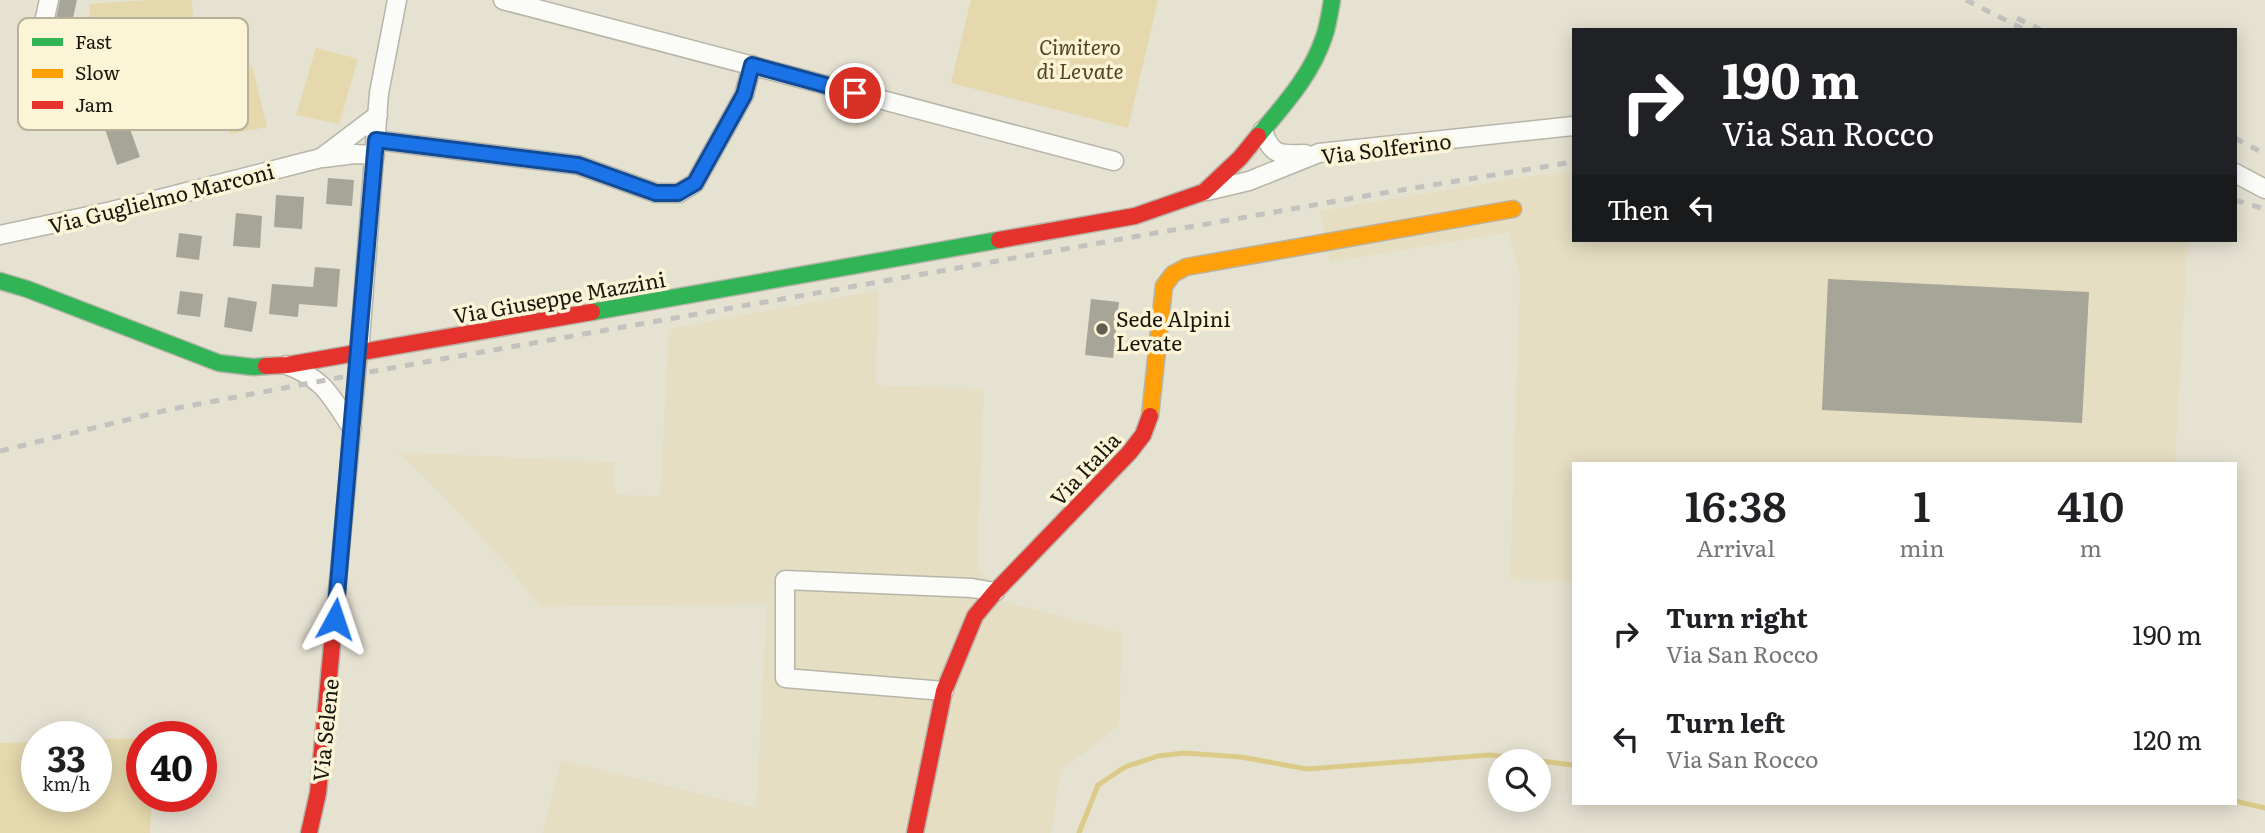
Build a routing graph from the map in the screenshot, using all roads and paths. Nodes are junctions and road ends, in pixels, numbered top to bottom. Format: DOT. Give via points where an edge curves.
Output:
graph roads {
  1 [pos="49,0"];
  2 [pos="397,0"];
  3 [pos="503,0"];
  4 [pos="1332,0"];
  5 [pos="531,4"];
  6 [pos="45,18"];
  7 [pos="752,65"];
  8 [pos="378,116"];
  9 [pos="1572,126"];
  10 [pos="1263,130"];
  11 [pos="376,148"];
  12 [pos="1319,153"];
  13 [pos="321,158"];
  14 [pos="1240,158"];
  15 [pos="1114,161"];
  16 [pos="1275,171"];
  17 [pos="2237,174"];
  18 [pos="2265,189"];
  19 [pos="1204,192"];
  20 [pos="1513,209"];
  21 [pos="0,235"];
  22 [pos="0,281"];
  23 [pos="359,353"];
  24 [pos="286,365"];
  25 [pos="352,428"];
  26 [pos="995,592"];
  27 [pos="944,691"];
  28 [pos="309,833"];
  29 [pos="915,833"];
  1 -- 6 [label="street"];
  2 -- 8 [label="street, Via Selene"];
  3 -- 5 [label="street"];
  4 -- 10 [label="street" via="1314,61"];
  5 -- 7 [label="street"];
  7 -- 11 [label="street, Via Guglielmo Marconi" via="744,95 695,183 678,193 656,193 578,165"];
  7 -- 15 [label="street"];
  8 -- 11 [label="street, Via Selene"];
  8 -- 13 [label="street, Via Guglielmo Marconi"];
  9 -- 12 [label="street, Via Solferino"];
  10 -- 12 [label="street" via="1267,145 1282,155"];
  10 -- 14 [label="street"];
  11 -- 13 [label="street, Via Guglielmo Marconi"];
  11 -- 23 [label="street, Via Selene"];
  12 -- 16 [label="street, Via Solferino"];
  13 -- 21 [label="street, Via Guglielmo Marconi"];
  14 -- 16 [label="street" via="1258,170"];
  14 -- 19 [label="street"];
  16 -- 19 [label="street, Via Solferino"];
  17 -- 18 [label="street"];
  19 -- 23 [label="street, Via Giuseppe Mazzini" via="1135,216"];
  20 -- 26 [label="street, Via Italia" via="1176,271 1164,286 1150,418 1143,435"];
  22 -- 24 [label="street, Via Giuseppe Mazzini" via="219,363"];
  23 -- 24 [label="street, Via Giuseppe Mazzini"];
  23 -- 25 [label="street, Via Selene"];
  24 -- 25 [label="street" via="320,382"];
  25 -- 28 [label="street, Via Selene" via="319,781"];
  26 -- 27 [label="street, Via Italia" via="975,616"];
  26 -- 27 [label="street" via="785,580 785,678"];
  27 -- 29 [label="street, Via Italia"];
}
